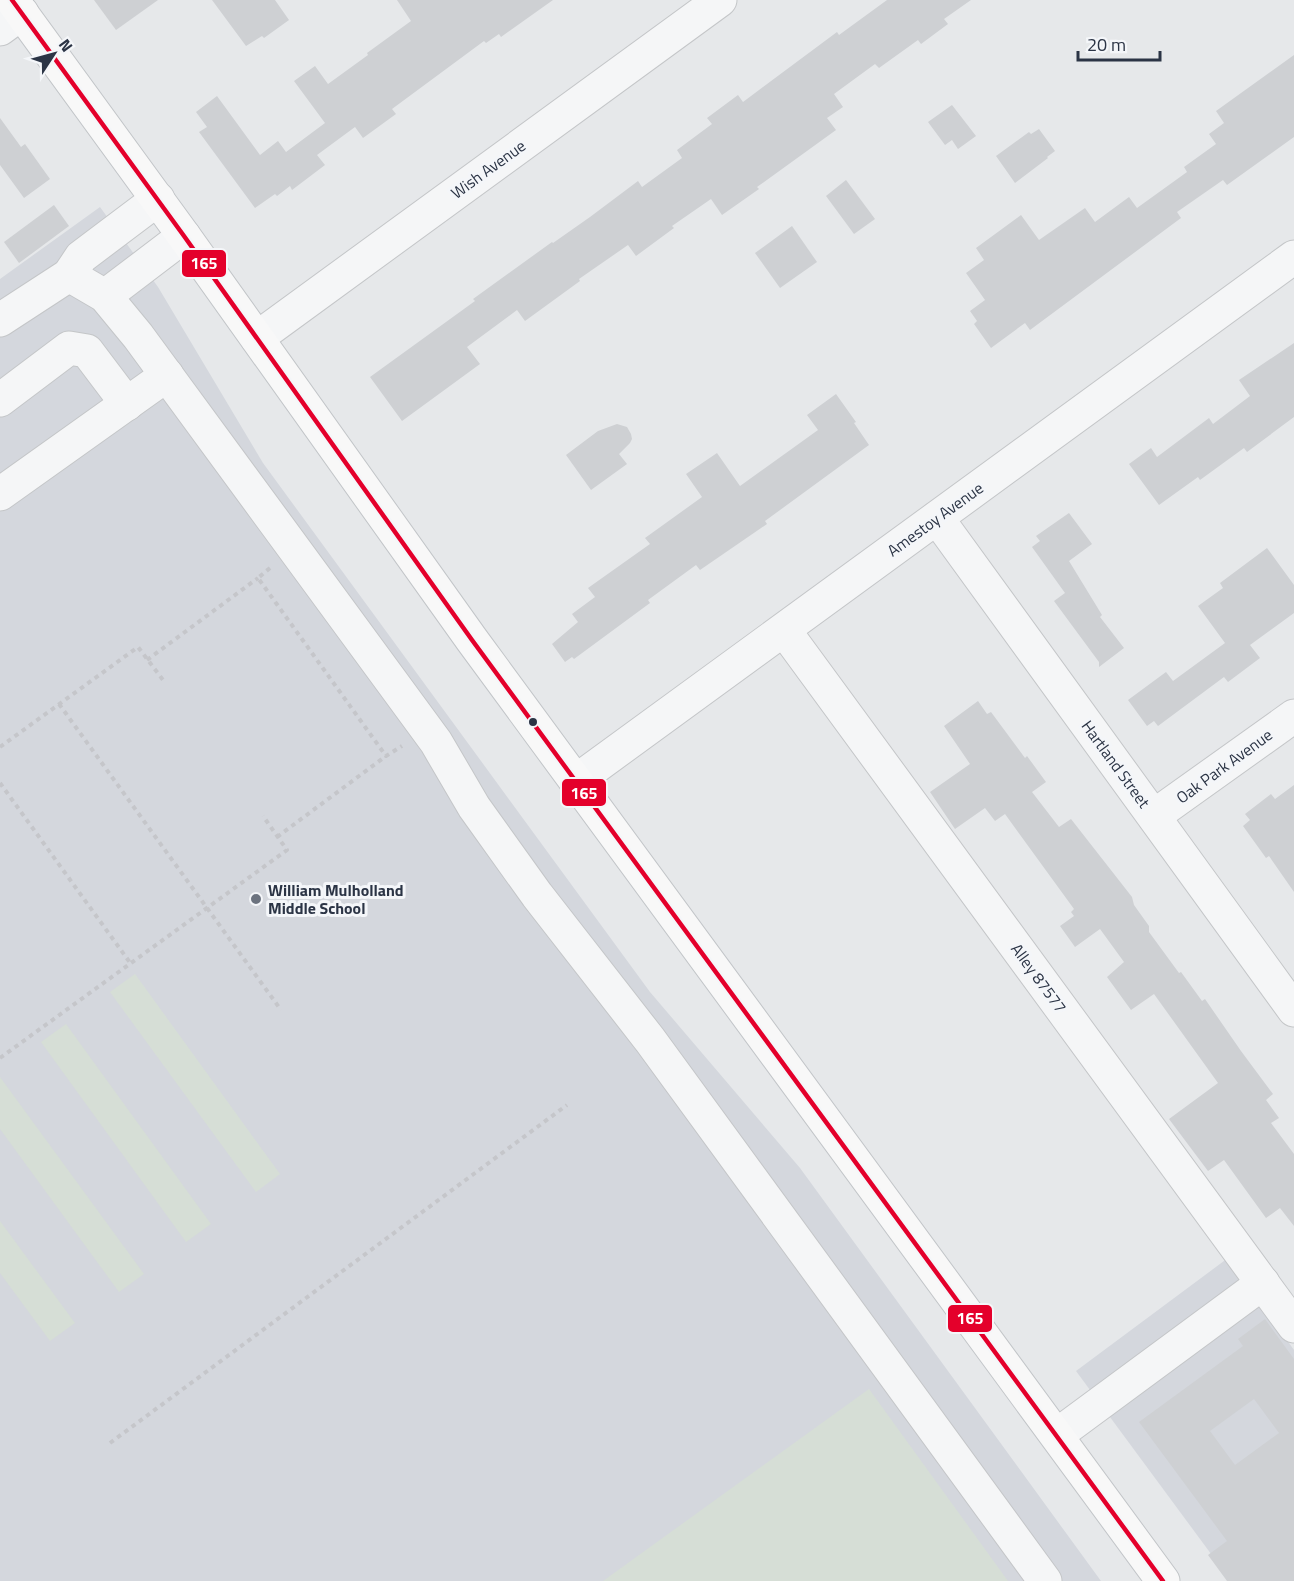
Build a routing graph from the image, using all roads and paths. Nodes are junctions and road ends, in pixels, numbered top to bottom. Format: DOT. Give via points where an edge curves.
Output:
graph roads {
  1 [pos="720,0"];
  2 [pos="11,14"];
  3 [pos="158,199"];
  4 [pos="184,236"];
  5 [pos="1294,257"];
  6 [pos="69,275"];
  7 [pos="105,296"];
  8 [pos="0,320"];
  9 [pos="257,338"];
  10 [pos="167,375"];
  11 [pos="0,400"];
  12 [pos="127,404"];
  13 [pos="0,494"];
  14 [pos="937,518"];
  15 [pos="258,578"];
  16 [pos="784,630"];
  17 [pos="147,660"];
  18 [pos="163,680"];
  19 [pos="59,704"];
  20 [pos="1294,716"];
  21 [pos="0,747"];
  22 [pos="386,756"];
  23 [pos="576,781"];
  24 [pos="0,783"];
  25 [pos="263,816"];
  26 [pos="1154,816"];
  27 [pos="278,837"];
  28 [pos="207,908"];
  29 [pos="131,964"];
  30 [pos="281,1010"];
  31 [pos="1294,1010"];
  32 [pos="0,1059"];
  33 [pos="567,1105"];
  34 [pos="1263,1283"];
  35 [pos="1294,1326"];
  36 [pos="1056,1435"];
  37 [pos="110,1443"];
  38 [pos="1045,1581"];
  39 [pos="1163,1581"];
  1 -- 9 [label="street, Wish Avenue"];
  2 -- 3 [label="main road"];
  3 -- 4 [label="main road"];
  3 -- 6 [label="street" via="81,257"];
  4 -- 7 [label="street"];
  4 -- 9 [label="main road"];
  5 -- 14 [label="street, Amestoy Avenue"];
  6 -- 7 [label="street"];
  6 -- 8 [label="street"];
  7 -- 10 [label="street"];
  9 -- 23 [label="main road"];
  10 -- 12 [label="street"];
  10 -- 38 [label="street" via="436,742 470,800 531,888 650,1040"];
  11 -- 12 [label="street" via="69,348 87,351"];
  12 -- 13 [label="street"];
  14 -- 16 [label="street, Amestoy Avenue"];
  14 -- 26 [label="street, Hartland Street"];
  15 -- 17 [label="path"];
  16 -- 23 [label="street, Amestoy Avenue"];
  16 -- 34 [label="street, Alley 87577"];
  17 -- 18 [label="path"];
  17 -- 19 [label="path" via="138,647"];
  19 -- 21 [label="path"];
  19 -- 28 [label="path"];
  20 -- 26 [label="street, Oak Park Avenue"];
  22 -- 27 [label="path"];
  23 -- 36 [label="main road"];
  24 -- 29 [label="path"];
  25 -- 27 [label="path"];
  26 -- 31 [label="street, Hartland Street"];
  27 -- 28 [label="path" via="287,850"];
  28 -- 29 [label="path"];
  28 -- 30 [label="path"];
  29 -- 32 [label="path"];
  33 -- 37 [label="path"];
  34 -- 35 [label="street, Alley 87577"];
  34 -- 36 [label="street"];
  36 -- 39 [label="main road"];
}
